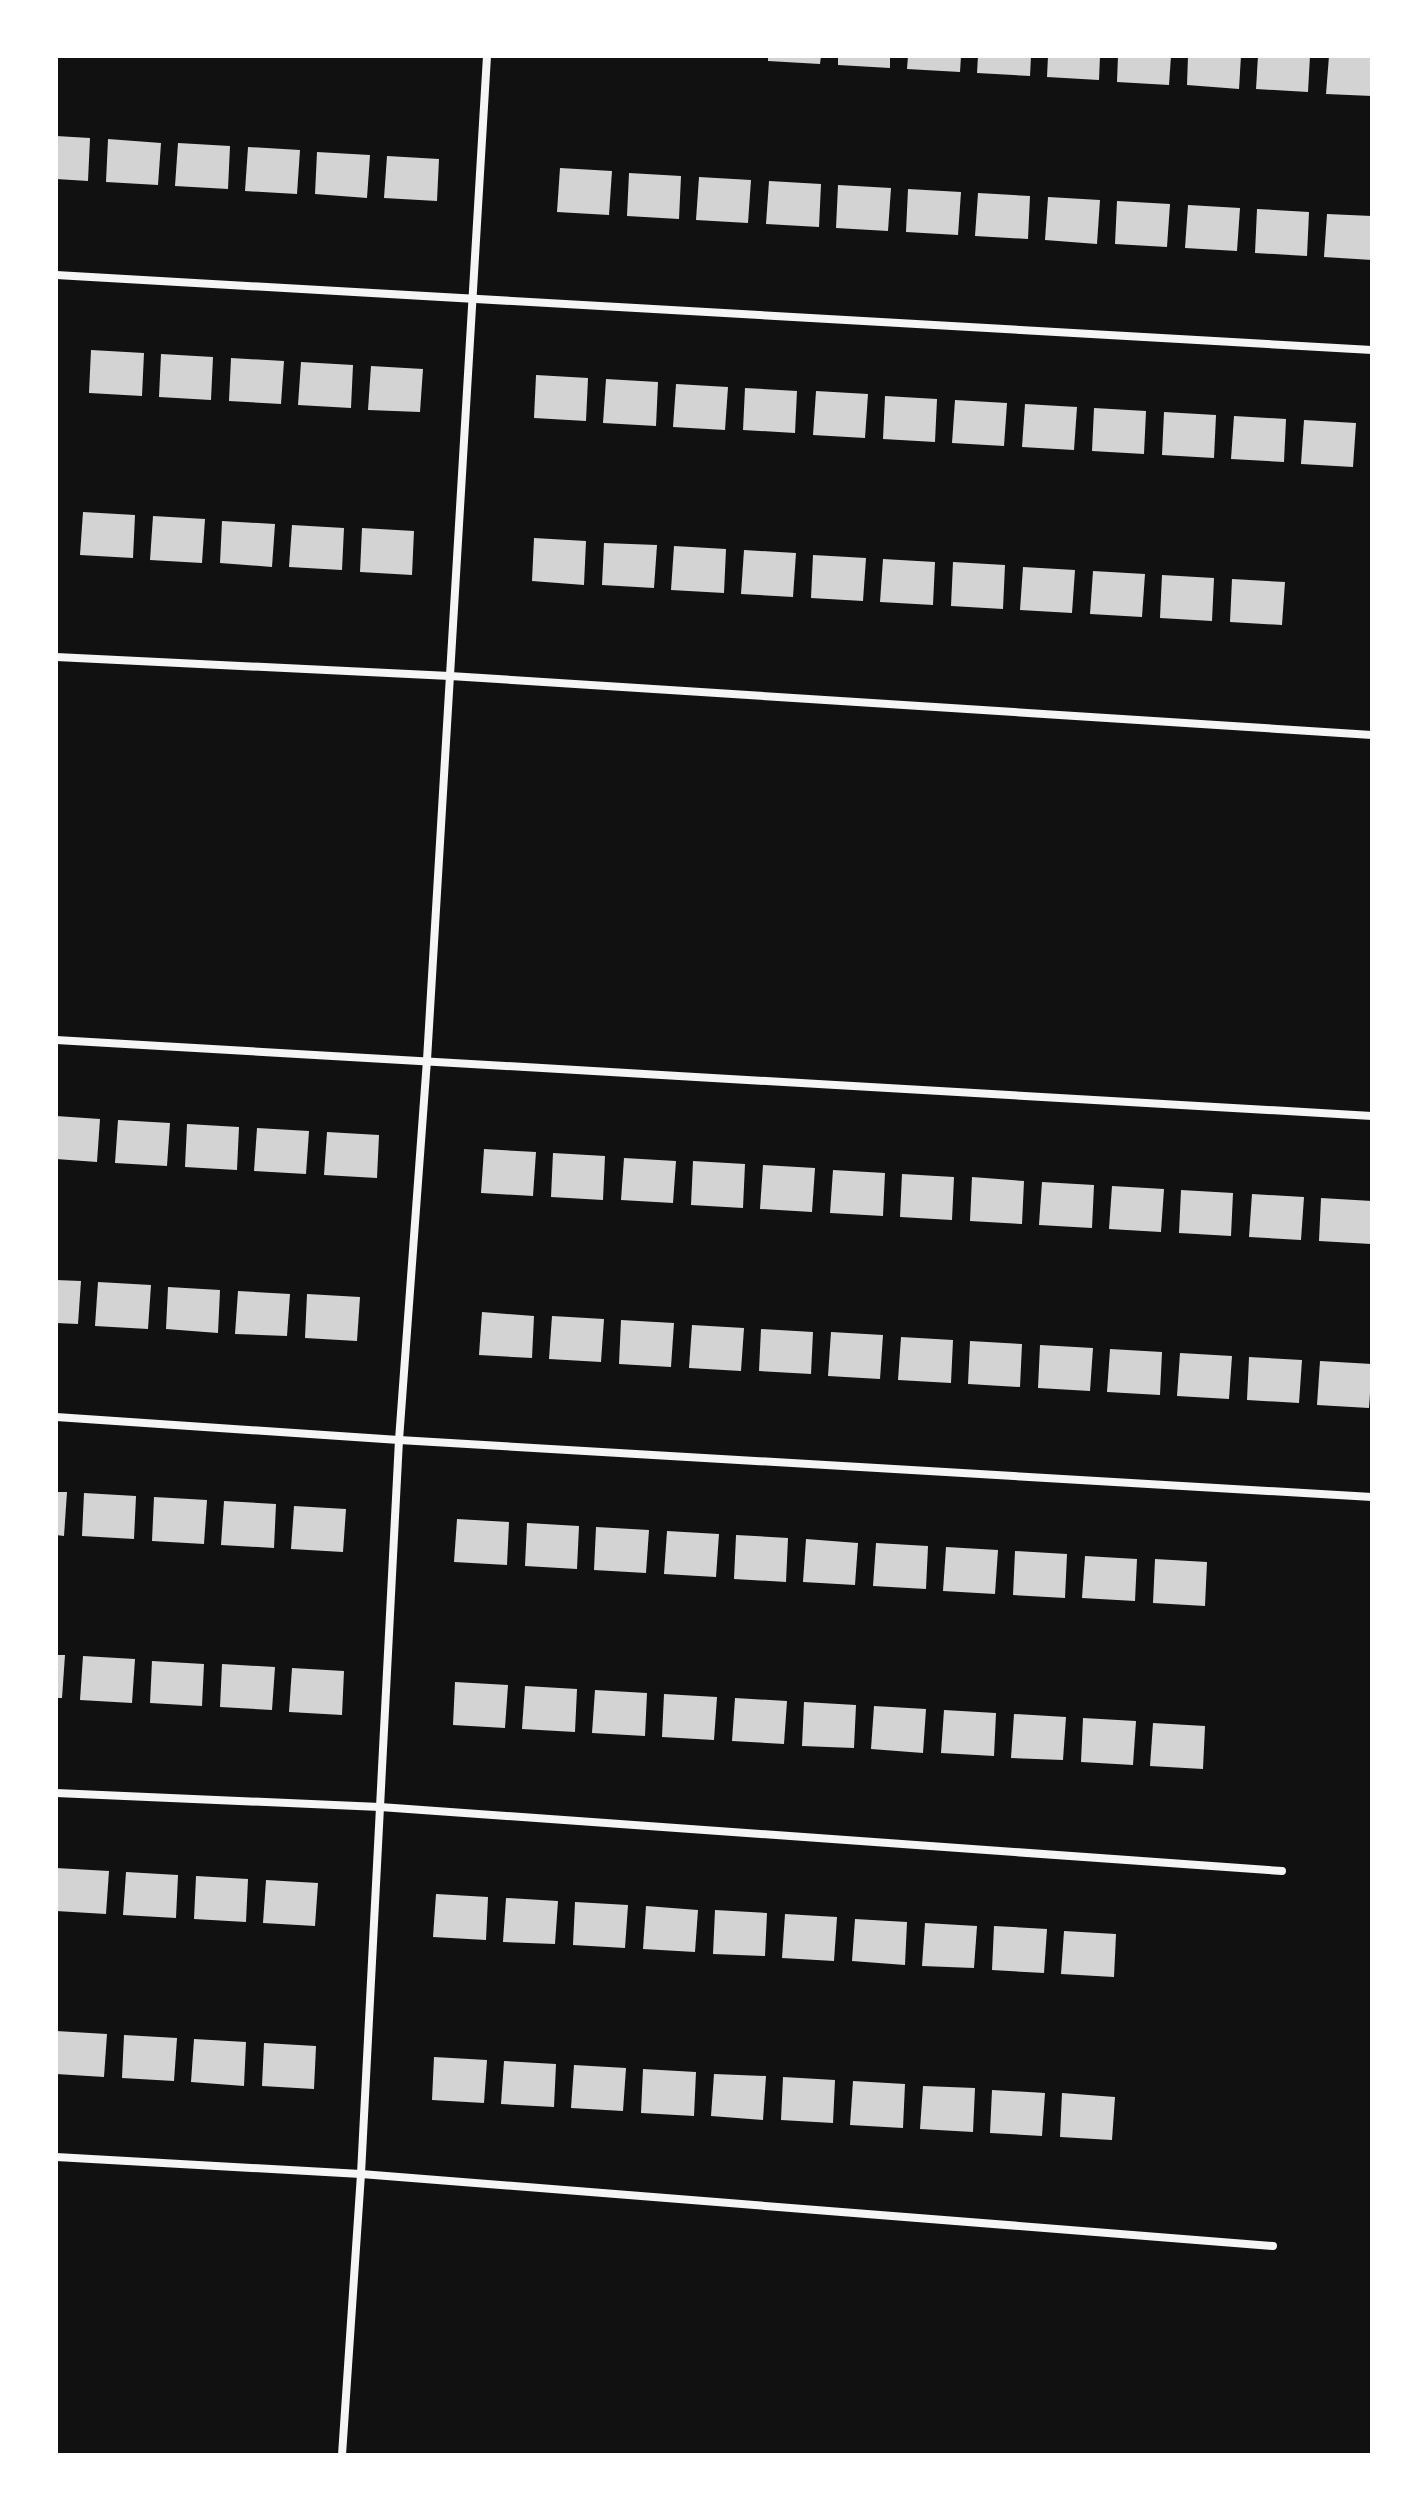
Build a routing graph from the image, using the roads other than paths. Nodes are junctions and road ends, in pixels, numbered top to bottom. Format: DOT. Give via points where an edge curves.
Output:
graph roads {
  1 [pos="487,56"];
  2 [pos="56,275"];
  3 [pos="472,299"];
  4 [pos="1372,350"];
  5 [pos="56,657"];
  6 [pos="450,676"];
  7 [pos="1372,735"];
  8 [pos="56,1040"];
  9 [pos="427,1060"];
  10 [pos="1372,1116"];
  11 [pos="56,1417"];
  12 [pos="399,1440"];
  13 [pos="1372,1497"];
  14 [pos="56,1793"];
  15 [pos="380,1807"];
  16 [pos="1282,1871"];
  17 [pos="56,2157"];
  18 [pos="361,2174"];
  19 [pos="1273,2246"];
  20 [pos="342,2455"];
  1 -- 3 [label="street"];
  2 -- 3 [label="street"];
  3 -- 4 [label="street"];
  3 -- 6 [label="street"];
  5 -- 6 [label="street"];
  6 -- 7 [label="street"];
  6 -- 9 [label="street"];
  8 -- 9 [label="street"];
  9 -- 10 [label="street"];
  9 -- 12 [label="street"];
  11 -- 12 [label="street"];
  12 -- 13 [label="street"];
  12 -- 15 [label="street"];
  14 -- 15 [label="street"];
  15 -- 16 [label="street"];
  15 -- 18 [label="street"];
  17 -- 18 [label="street"];
  18 -- 19 [label="street"];
  18 -- 20 [label="street"];
}
